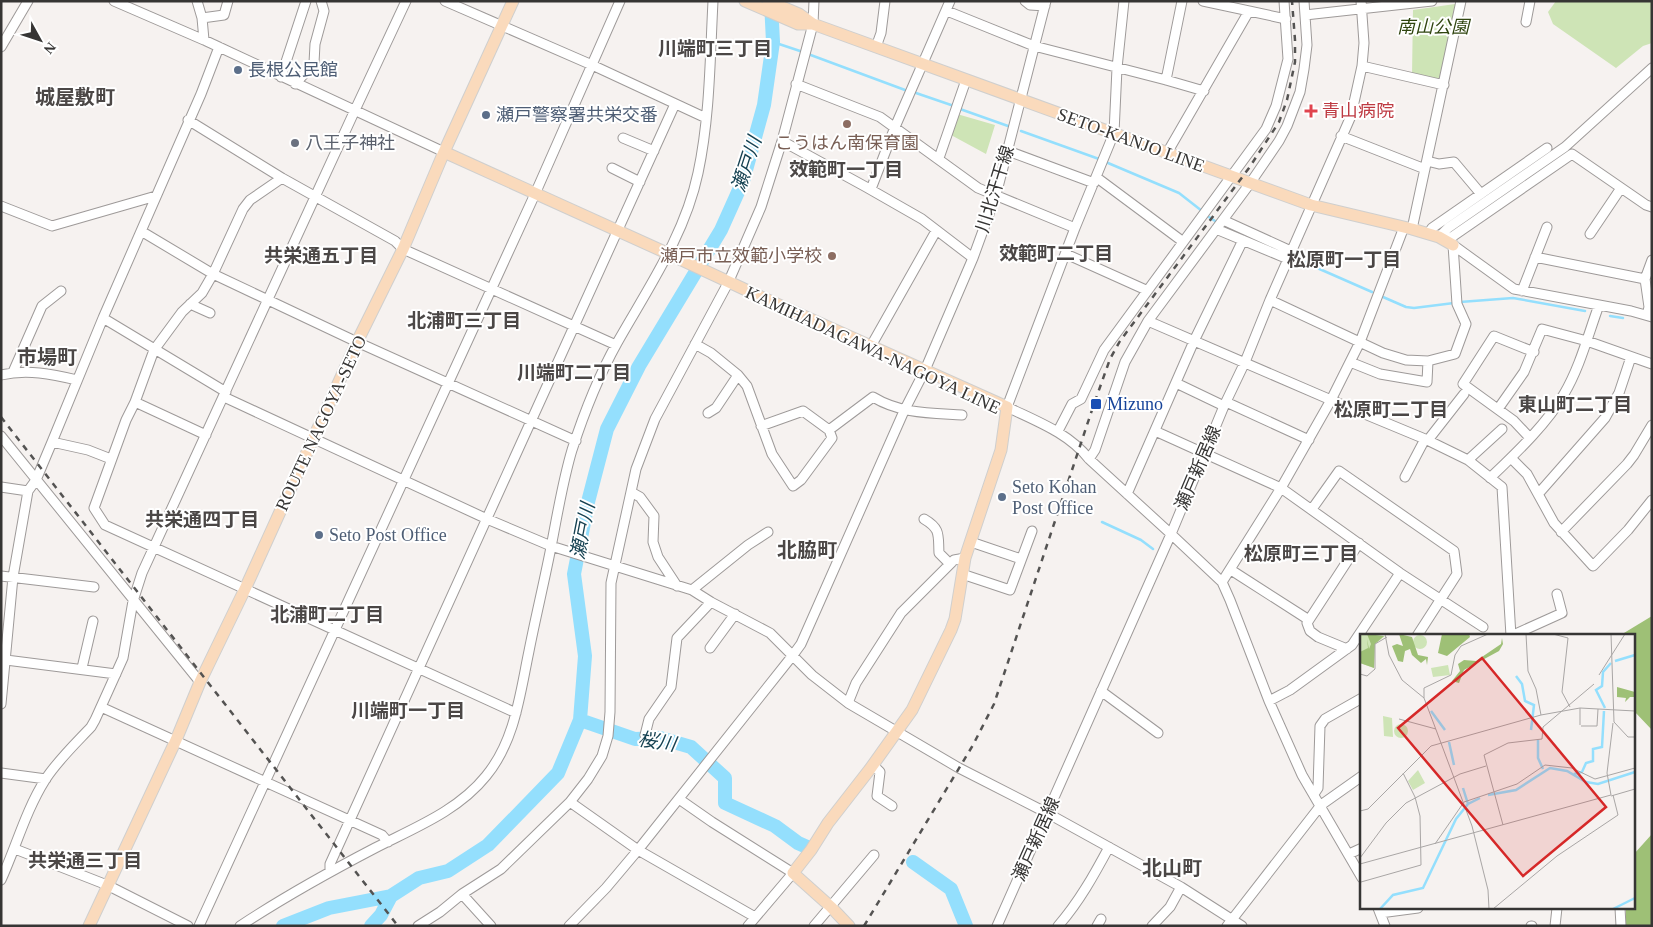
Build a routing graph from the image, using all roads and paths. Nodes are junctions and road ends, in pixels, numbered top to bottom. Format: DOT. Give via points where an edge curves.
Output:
graph roads {
  1 [pos="28,1"];
  2 [pos="114,1"];
  3 [pos="197,1"];
  4 [pos="228,1"];
  5 [pos="306,1"];
  6 [pos="321,1"];
  7 [pos="406,1"];
  8 [pos="445,1"];
  9 [pos="513,1"];
  10 [pos="620,1"];
  11 [pos="713,1"];
  12 [pos="745,1"];
  13 [pos="768,1"];
  14 [pos="814,1"];
  15 [pos="885,1"];
  16 [pos="950,1"];
  17 [pos="1025,1"];
  18 [pos="1124,1"];
  19 [pos="1182,1"];
  20 [pos="1203,1"];
  21 [pos="1284,1"];
  22 [pos="1304,1"];
  23 [pos="1432,1"];
  24 [pos="1461,1"];
  25 [pos="1530,1"];
  26 [pos="1414,2"];
  27 [pos="1045,4"];
  28 [pos="1362,5"];
  29 [pos="947,11"];
  30 [pos="1250,11"];
  31 [pos="1305,15"];
  32 [pos="202,18"];
  33 [pos="1286,19"];
  34 [pos="1526,22"];
  35 [pos="813,24"];
  36 [pos="501,27"];
  37 [pos="204,40"];
  38 [pos="1034,46"];
  39 [pos="1,47"];
  40 [pos="219,47"];
  41 [pos="876,47"];
  42 [pos="922,64"];
  43 [pos="592,65"];
  44 [pos="1362,66"];
  45 [pos="1117,68"];
  46 [pos="1652,68"];
  47 [pos="281,77"];
  48 [pos="966,80"];
  49 [pos="1166,80"];
  50 [pos="295,84"];
  51 [pos="796,84"];
  52 [pos="1444,85"];
  53 [pos="1204,91"];
  54 [pos="1020,100"];
  55 [pos="675,104"];
  56 [pos="355,110"];
  57 [pos="706,118"];
  58 [pos="188,120"];
  59 [pos="895,127"];
  60 [pos="1114,133"];
  61 [pos="1342,136"];
  62 [pos="623,138"];
  63 [pos="782,141"];
  64 [pos="1547,148"];
  65 [pos="654,151"];
  66 [pos="1008,151"];
  67 [pos="444,152"];
  68 [pos="1167,153"];
  69 [pos="939,158"];
  70 [pos="1426,165"];
  71 [pos="612,168"];
  72 [pos="1232,176"];
  73 [pos="282,178"];
  74 [pos="1095,180"];
  75 [pos="640,182"];
  76 [pos="1251,182"];
  77 [pos="1621,188"];
  78 [pos="871,190"];
  79 [pos="535,194"];
  80 [pos="1481,194"];
  81 [pos="996,195"];
  82 [pos="156,196"];
  83 [pos="316,197"];
  84 [pos="1311,205"];
  85 [pos="1,206"];
  86 [pos="1652,207"];
  87 [pos="1219,225"];
  88 [pos="1547,227"];
  89 [pos="1075,228"];
  90 [pos="1408,228"];
  91 [pos="141,231"];
  92 [pos="618,231"];
  93 [pos="936,231"];
  94 [pos="1590,234"];
  95 [pos="1441,239"];
  96 [pos="1243,240"];
  97 [pos="1182,241"];
  98 [pos="402,249"];
  99 [pos="669,254"];
  100 [pos="1066,254"];
  101 [pos="1290,255"];
  102 [pos="1535,257"];
  103 [pos="973,258"];
  104 [pos="1652,260"];
  105 [pos="213,274"];
  106 [pos="1645,279"];
  107 [pos="728,283"];
  108 [pos="490,288"];
  109 [pos="1146,290"];
  110 [pos="61,291"];
  111 [pos="1522,291"];
  112 [pos="269,300"];
  113 [pos="1270,300"];
  114 [pos="190,304"];
  115 [pos="1598,305"];
  116 [pos="210,312"];
  117 [pos="1649,316"];
  118 [pos="103,318"];
  119 [pos="1148,321"];
  120 [pos="573,326"];
  121 [pos="1194,341"];
  122 [pos="1587,341"];
  123 [pos="357,342"];
  124 [pos="1360,342"];
  125 [pos="696,344"];
  126 [pos="616,345"];
  127 [pos="870,346"];
  128 [pos="154,350"];
  129 [pos="1534,352"];
  130 [pos="1631,357"];
  131 [pos="1428,361"];
  132 [pos="1245,362"];
  133 [pos="1350,362"];
  134 [pos="1652,364"];
  135 [pos="925,370"];
  136 [pos="13,372"];
  137 [pos="1,375"];
  138 [pos="738,375"];
  139 [pos="77,380"];
  140 [pos="447,383"];
  141 [pos="1176,383"];
  142 [pos="225,394"];
  143 [pos="1464,394"];
  144 [pos="1331,400"];
  145 [pos="135,402"];
  146 [pos="1225,404"];
  147 [pos="1007,408"];
  148 [pos="1498,409"];
  149 [pos="904,411"];
  150 [pos="708,413"];
  151 [pos="962,415"];
  152 [pos="532,421"];
  153 [pos="1652,425"];
  154 [pos="761,426"];
  155 [pos="1502,429"];
  156 [pos="829,430"];
  157 [pos="1058,431"];
  158 [pos="1155,431"];
  159 [pos="206,435"];
  160 [pos="1,436"];
  161 [pos="1530,438"];
  162 [pos="313,439"];
  163 [pos="1309,440"];
  164 [pos="1426,440"];
  165 [pos="576,441"];
  166 [pos="52,442"];
  167 [pos="1204,454"];
  168 [pos="1511,458"];
  169 [pos="111,459"];
  170 [pos="1089,459"];
  171 [pos="1468,460"];
  172 [pos="1405,477"];
  173 [pos="1490,478"];
  174 [pos="36,480"];
  175 [pos="403,480"];
  176 [pos="1,487"];
  177 [pos="1281,488"];
  178 [pos="28,491"];
  179 [pos="631,492"];
  180 [pos="1539,493"];
  181 [pos="1128,494"];
  182 [pos="1652,500"];
  183 [pos="1312,509"];
  184 [pos="487,518"];
  185 [pos="924,519"];
  186 [pos="1032,531"];
  187 [pos="768,532"];
  188 [pos="1561,532"];
  189 [pos="1171,534"];
  190 [pos="971,542"];
  191 [pos="1359,543"];
  192 [pos="554,547"];
  193 [pos="155,548"];
  194 [pos="965,558"];
  195 [pos="1021,560"];
  196 [pos="949,564"];
  197 [pos="615,566"];
  198 [pos="1230,570"];
  199 [pos="1400,573"];
  200 [pos="962,574"];
  201 [pos="1,576"];
  202 [pos="14,578"];
  203 [pos="1222,582"];
  204 [pos="677,586"];
  205 [pos="94,587"];
  206 [pos="245,589"];
  207 [pos="692,590"];
  208 [pos="1557,594"];
  209 [pos="1439,600"];
  210 [pos="133,601"];
  211 [pos="711,602"];
  212 [pos="735,614"];
  213 [pos="1309,620"];
  214 [pos="93,621"];
  215 [pos="1483,627"];
  216 [pos="335,631"];
  217 [pos="1418,634"];
  218 [pos="1511,634"];
  219 [pos="1515,634"];
  220 [pos="710,648"];
  221 [pos="1347,649"];
  222 [pos="793,656"];
  223 [pos="6,660"];
  224 [pos="82,668"];
  225 [pos="418,670"];
  226 [pos="116,674"];
  227 [pos="200,682"];
  228 [pos="1101,691"];
  229 [pos="1360,699"];
  230 [pos="1269,701"];
  231 [pos="848,703"];
  232 [pos="1,704"];
  233 [pos="101,707"];
  234 [pos="516,713"];
  235 [pos="896,732"];
  236 [pos="1158,733"];
  237 [pos="645,735"];
  238 [pos="176,740"];
  239 [pos="873,765"];
  240 [pos="1,773"];
  241 [pos="1360,777"];
  242 [pos="46,779"];
  243 [pos="266,781"];
  244 [pos="1314,794"];
  245 [pos="679,799"];
  246 [pos="570,802"];
  247 [pos="1321,805"];
  248 [pos="892,806"];
  249 [pos="1047,812"];
  250 [pos="350,821"];
  251 [pos="388,842"];
  252 [pos="1109,847"];
  253 [pos="15,849"];
  254 [pos="1360,849"];
  255 [pos="638,850"];
  256 [pos="1349,854"];
  257 [pos="874,855"];
  258 [pos="330,872"];
  259 [pos="793,873"];
  260 [pos="1360,874"];
  261 [pos="1,880"];
  262 [pos="107,885"];
  263 [pos="1182,887"];
  264 [pos="462,894"];
  265 [pos="831,907"];
  266 [pos="1392,910"];
  267 [pos="1557,910"];
  268 [pos="1620,910"];
  269 [pos="1379,911"];
  270 [pos="755,917"];
  271 [pos="1229,923"];
  272 [pos="89,926"];
  273 [pos="188,926"];
  274 [pos="199,926"];
  275 [pos="240,926"];
  276 [pos="418,926"];
  277 [pos="491,926"];
  278 [pos="569,926"];
  279 [pos="748,926"];
  280 [pos="814,926"];
  281 [pos="849,926"];
  282 [pos="997,926"];
  283 [pos="1058,926"];
  284 [pos="1152,926"];
  285 [pos="1242,926"];
  286 [pos="1385,926"];
  287 [pos="1555,926"];
  288 [pos="1621,926"];
  1 -- 39 [label="street"];
  2 -- 37 [label="street"];
  3 -- 32 [label="street"];
  4 -- 32 [label="street" via="224,15"];
  5 -- 47 [label="street"];
  6 -- 50 [label="street" via="324,11 315,44 314,63"];
  7 -- 56 [label="street"];
  8 -- 36 [label="street"];
  9 -- 36 [label="main road, ROUTE NAGOYA-SETO"];
  10 -- 43 [label="street"];
  11 -- 57 [label="street"];
  12 -- 35 [label="main road, SETO-KANJO LINE" via="798,24"];
  13 -- 35 [label="main road, SETO-KANJO LINE" via="799,14"];
  14 -- 35 [label="street"];
  15 -- 41 [label="street"];
  16 -- 29 [label="street"];
  17 -- 27 [label="street" via="1030,5"];
  18 -- 45 [label="street"];
  19 -- 49 [label="street"];
  20 -- 30 [label="street"];
  21 -- 33 [label="street"];
  22 -- 31 [label="street"];
  23 -- 26 [label="street"];
  24 -- 52 [label="street"];
  25 -- 34 [label="street"];
  26 -- 28 [label="street"];
  27 -- 38 [label="street, 川北汗干線"];
  28 -- 31 [label="street"];
  28 -- 44 [label="street, 瀬戸新居線"];
  29 -- 38 [label="street"];
  29 -- 42 [label="street"];
  30 -- 33 [label="street"];
  30 -- 53 [label="street"];
  31 -- 76 [label="street" via="1306,45 1300,92 1279,141"];
  32 -- 37 [label="street"];
  33 -- 72 [label="street" via="1288,59 1276,106 1266,129"];
  35 -- 41 [label="main road, SETO-KANJO LINE"];
  35 -- 51 [label="street"];
  36 -- 43 [label="street"];
  36 -- 67 [label="main road, ROUTE NAGOYA-SETO"];
  37 -- 40 [label="street"];
  38 -- 45 [label="street"];
  38 -- 54 [label="street, 川北汗干線"];
  40 -- 47 [label="street"];
  40 -- 58 [label="street"];
  41 -- 42 [label="main road, SETO-KANJO LINE"];
  42 -- 48 [label="main road, SETO-KANJO LINE"];
  42 -- 59 [label="street"];
  43 -- 55 [label="street"];
  43 -- 79 [label="street"];
  44 -- 52 [label="street"];
  44 -- 61 [label="street, 瀬戸新居線" via="1354,107"];
  45 -- 49 [label="street"];
  45 -- 60 [label="street"];
  46 -- 95 [label="street" via="1565,147 1448,228"];
  47 -- 50 [label="street"];
  48 -- 54 [label="main road, SETO-KANJO LINE"];
  48 -- 69 [label="street"];
  49 -- 53 [label="street"];
  50 -- 56 [label="street"];
  51 -- 59 [label="street" via="880,117"];
  51 -- 63 [label="street"];
  52 -- 70 [label="street"];
  53 -- 68 [label="street"];
  54 -- 60 [label="main road, SETO-KANJO LINE"];
  54 -- 66 [label="street, 川北汗干線"];
  55 -- 57 [label="street"];
  55 -- 65 [label="street"];
  56 -- 67 [label="street"];
  56 -- 83 [label="street"];
  57 -- 99 [label="street" via="698,172"];
  58 -- 73 [label="street"];
  58 -- 82 [label="street"];
  59 -- 69 [label="street"];
  59 -- 78 [label="street"];
  60 -- 68 [label="main road, SETO-KANJO LINE"];
  60 -- 74 [label="street"];
  61 -- 70 [label="street"];
  61 -- 84 [label="street, 瀬戸新居線"];
  62 -- 65 [label="street"];
  63 -- 78 [label="street"];
  63 -- 107 [label="street" via="761,207"];
  64 -- 80 [label="street"];
  65 -- 75 [label="street"];
  66 -- 74 [label="street"];
  66 -- 81 [label="street, 川北汗干線"];
  67 -- 79 [label="main road, KAMIHADAGAWA-NAGOYA LINE"];
  67 -- 98 [label="main road, ROUTE NAGOYA-SETO"];
  68 -- 72 [label="main road, SETO-KANJO LINE"];
  69 -- 81 [label="street" via="978,188"];
  70 -- 80 [label="street" via="1454,162"];
  70 -- 90 [label="street"];
  71 -- 75 [label="street"];
  72 -- 76 [label="main road, SETO-KANJO LINE"];
  72 -- 97 [label="street"];
  73 -- 83 [label="street"];
  73 -- 105 [label="street" via="250,200 243,209"];
  74 -- 89 [label="street"];
  74 -- 97 [label="street"];
  75 -- 92 [label="street"];
  76 -- 84 [label="main road, SETO-KANJO LINE"];
  76 -- 87 [label="street"];
  77 -- 86 [label="street"];
  77 -- 94 [label="street"];
  77 -- 95 [label="street" via="1571,155"];
  78 -- 93 [label="street"];
  79 -- 92 [label="main road, KAMIHADAGAWA-NAGOYA LINE"];
  79 -- 108 [label="street"];
  80 -- 95 [label="street" via="1432,228"];
  81 -- 89 [label="street"];
  81 -- 103 [label="street, 川北汗干線"];
  82 -- 85 [label="street" via="52,226"];
  82 -- 91 [label="street"];
  83 -- 98 [label="street"];
  83 -- 112 [label="street"];
  84 -- 90 [label="main road, SETO-KANJO LINE"];
  84 -- 101 [label="street, 瀬戸新居線"];
  87 -- 96 [label="street"];
  87 -- 101 [label="street"];
  87 -- 119 [label="street"];
  88 -- 102 [label="street"];
  89 -- 100 [label="street"];
  90 -- 95 [label="main road, SETO-KANJO LINE"];
  90 -- 124 [label="street"];
  91 -- 105 [label="street"];
  91 -- 118 [label="street"];
  92 -- 99 [label="main road, KAMIHADAGAWA-NAGOYA LINE"];
  92 -- 120 [label="street"];
  93 -- 103 [label="street"];
  93 -- 127 [label="street"];
  95 -- 111 [label="street" via="1514,289"];
  95 -- 131 [label="street" via="1456,301 1466,324 1455,354"];
  96 -- 101 [label="street"];
  96 -- 121 [label="street"];
  97 -- 109 [label="street"];
  98 -- 108 [label="street"];
  98 -- 123 [label="main road, ROUTE NAGOYA-SETO"];
  99 -- 107 [label="main road, KAMIHADAGAWA-NAGOYA LINE"];
  99 -- 126 [label="street"];
  100 -- 109 [label="street"];
  100 -- 147 [label="street"];
  101 -- 113 [label="street, 瀬戸新居線"];
  102 -- 106 [label="street"];
  102 -- 111 [label="street"];
  103 -- 135 [label="street, 川北汗干線"];
  104 -- 106 [label="street"];
  105 -- 112 [label="street"];
  105 -- 114 [label="street" via="202,293"];
  106 -- 117 [label="street"];
  107 -- 125 [label="street"];
  107 -- 127 [label="main road, KAMIHADAGAWA-NAGOYA LINE"];
  108 -- 120 [label="street"];
  108 -- 140 [label="street"];
  109 -- 157 [label="street" via="1104,350 1080,400 1072,404"];
  110 -- 136 [label="street" via="42,306"];
  111 -- 115 [label="street"];
  112 -- 123 [label="street"];
  112 -- 142 [label="street"];
  113 -- 124 [label="street"];
  113 -- 132 [label="street, 瀬戸新居線"];
  114 -- 116 [label="street"];
  114 -- 128 [label="street"];
  115 -- 117 [label="street"];
  115 -- 122 [label="street"];
  118 -- 128 [label="street"];
  118 -- 139 [label="street"];
  119 -- 121 [label="street"];
  119 -- 170 [label="street" via="1125,362"];
  120 -- 126 [label="street"];
  120 -- 152 [label="street"];
  121 -- 132 [label="street"];
  121 -- 141 [label="street"];
  122 -- 129 [label="street" via="1542,329"];
  122 -- 130 [label="street"];
  122 -- 161 [label="street" via="1563,396"];
  123 -- 140 [label="street"];
  123 -- 162 [label="main road, ROUTE NAGOYA-SETO"];
  124 -- 131 [label="street" via="1406,360"];
  124 -- 133 [label="street"];
  125 -- 138 [label="street"];
  125 -- 179 [label="street" via="655,419"];
  126 -- 165 [label="street" via="591,398"];
  127 -- 135 [label="main road, KAMIHADAGAWA-NAGOYA LINE"];
  128 -- 142 [label="street"];
  128 -- 145 [label="street"];
  129 -- 148 [label="street" via="1520,380"];
  129 -- 148 [label="street" via="1494,336 1463,384"];
  130 -- 134 [label="street"];
  130 -- 180 [label="street" via="1619,392 1605,418"];
  131 -- 133 [label="street" via="1427,382 1380,374"];
  132 -- 144 [label="street"];
  132 -- 146 [label="street, 瀬戸新居線"];
  133 -- 144 [label="street"];
  135 -- 147 [label="main road, KAMIHADAGAWA-NAGOYA LINE"];
  135 -- 149 [label="street, 川北汗干線"];
  136 -- 137 [label="street"];
  136 -- 139 [label="street" via="50,373"];
  138 -- 150 [label="street" via="716,408"];
  138 -- 154 [label="street" via="747,386"];
  139 -- 166 [label="street"];
  140 -- 152 [label="street"];
  140 -- 175 [label="street"];
  141 -- 146 [label="street"];
  141 -- 158 [label="street"];
  142 -- 159 [label="street"];
  142 -- 162 [label="street"];
  143 -- 164 [label="street"];
  144 -- 163 [label="street"];
  144 -- 164 [label="street"];
  145 -- 159 [label="street"];
  145 -- 169 [label="street"];
  146 -- 163 [label="street"];
  146 -- 167 [label="street, 瀬戸新居線"];
  147 -- 157 [label="street"];
  147 -- 190 [label="main road, KAMIHADAGAWA-NAGOYA LINE" via="1001,450"];
  148 -- 161 [label="street"];
  149 -- 151 [label="street"];
  149 -- 156 [label="street" via="873,398"];
  149 -- 222 [label="street, 川北汗干線"];
  152 -- 165 [label="street"];
  152 -- 184 [label="street"];
  153 -- 188 [label="street" via="1627,464"];
  154 -- 156 [label="street" via="804,411"];
  154 -- 156 [label="street" via="772,454 793,486 832,438"];
  155 -- 171 [label="street"];
  157 -- 170 [label="street"];
  158 -- 167 [label="street"];
  158 -- 181 [label="street"];
  159 -- 193 [label="street"];
  160 -- 174 [label="street"];
  161 -- 168 [label="street"];
  162 -- 175 [label="street"];
  162 -- 206 [label="main road, ROUTE NAGOYA-SETO"];
  163 -- 177 [label="street"];
  164 -- 171 [label="street"];
  164 -- 172 [label="street"];
  165 -- 192 [label="street" via="563,482"];
  166 -- 169 [label="street"];
  166 -- 174 [label="street"];
  167 -- 177 [label="street"];
  167 -- 189 [label="street, 瀬戸新居線"];
  168 -- 173 [label="street"];
  168 -- 180 [label="street"];
  169 -- 193 [label="street" via="94,508 106,526"];
  170 -- 181 [label="street"];
  171 -- 173 [label="street"];
  173 -- 218 [label="street" via="1502,487"];
  174 -- 178 [label="street"];
  174 -- 210 [label="street"];
  175 -- 184 [label="street"];
  175 -- 216 [label="street"];
  176 -- 178 [label="street"];
  177 -- 183 [label="street"];
  177 -- 198 [label="street"];
  178 -- 202 [label="street"];
  179 -- 197 [label="street"];
  179 -- 204 [label="street" via="640,497 654,516 653,542 658,557"];
  180 -- 188 [label="street"];
  181 -- 189 [label="street"];
  182 -- 188 [label="street" via="1593,566"];
  183 -- 191 [label="street"];
  183 -- 209 [label="street" via="1339,471 1454,551 1457,574"];
  184 -- 192 [label="street"];
  184 -- 225 [label="street"];
  185 -- 196 [label="street" via="938,530 939,553"];
  186 -- 195 [label="street"];
  187 -- 207 [label="street"];
  189 -- 203 [label="street"];
  189 -- 228 [label="street, 瀬戸新居線"];
  190 -- 194 [label="main road, KAMIHADAGAWA-NAGOYA LINE"];
  190 -- 195 [label="street"];
  191 -- 199 [label="street"];
  191 -- 213 [label="street"];
  192 -- 197 [label="street"];
  192 -- 234 [label="street"];
  193 -- 206 [label="street"];
  193 -- 210 [label="street"];
  194 -- 196 [label="street"];
  194 -- 200 [label="main road, KAMIHADAGAWA-NAGOYA LINE"];
  195 -- 200 [label="street" via="1010,590"];
  196 -- 231 [label="street" via="901,613 856,683"];
  197 -- 204 [label="street"];
  197 -- 246 [label="street" via="611,583 608,736 602,756"];
  198 -- 203 [label="street"];
  198 -- 213 [label="street"];
  199 -- 209 [label="street"];
  199 -- 221 [label="street"];
  200 -- 235 [label="main road, KAMIHADAGAWA-NAGOYA LINE" via="952,630 912,710"];
  201 -- 202 [label="street"];
  202 -- 205 [label="street"];
  202 -- 223 [label="street"];
  203 -- 230 [label="street"];
  204 -- 207 [label="street"];
  206 -- 216 [label="street"];
  206 -- 227 [label="main road, ROUTE NAGOYA-SETO"];
  207 -- 211 [label="street"];
  208 -- 219 [label="street" via="1562,613"];
  209 -- 215 [label="street"];
  209 -- 217 [label="street"];
  210 -- 226 [label="street" via="123,658"];
  210 -- 227 [label="street"];
  211 -- 212 [label="street"];
  211 -- 237 [label="street" via="677,638 671,687 649,719"];
  212 -- 220 [label="street"];
  212 -- 222 [label="street" via="770,633"];
  213 -- 221 [label="street" via="1310,631"];
  214 -- 224 [label="street"];
  216 -- 225 [label="street"];
  216 -- 243 [label="street"];
  221 -- 230 [label="street"];
  222 -- 231 [label="street"];
  222 -- 245 [label="street, 川北汗干線"];
  223 -- 224 [label="street"];
  223 -- 232 [label="street"];
  224 -- 226 [label="street"];
  225 -- 234 [label="street"];
  225 -- 250 [label="street"];
  226 -- 233 [label="street"];
  227 -- 238 [label="main road, ROUTE NAGOYA-SETO"];
  228 -- 236 [label="street"];
  228 -- 249 [label="street, 瀬戸新居線"];
  229 -- 244 [label="street" via="1325,719 1320,726 1318,788"];
  230 -- 244 [label="street" via="1302,775"];
  231 -- 235 [label="street"];
  233 -- 238 [label="street"];
  233 -- 242 [label="street" via="91,727"];
  234 -- 251 [label="street" via="505,745 487,776 445,812"];
  235 -- 239 [label="main road, KAMIHADAGAWA-NAGOYA LINE"];
  235 -- 249 [label="street"];
  238 -- 243 [label="street"];
  238 -- 262 [label="main road, ROUTE NAGOYA-SETO"];
  239 -- 248 [label="street" via="880,772 877,796"];
  239 -- 259 [label="main road, KAMIHADAGAWA-NAGOYA LINE"];
  240 -- 242 [label="street"];
  241 -- 247 [label="street"];
  242 -- 253 [label="street"];
  243 -- 250 [label="street"];
  243 -- 274 [label="street"];
  244 -- 247 [label="street"];
  245 -- 255 [label="street, 川北汗干線"];
  245 -- 259 [label="street"];
  246 -- 255 [label="street"];
  246 -- 264 [label="street" via="501,869"];
  247 -- 256 [label="street"];
  247 -- 271 [label="street"];
  249 -- 252 [label="street"];
  249 -- 282 [label="street, 瀬戸新居線"];
  250 -- 251 [label="street" via="382,835"];
  250 -- 258 [label="street" via="330,864"];
  251 -- 258 [label="street"];
  252 -- 263 [label="street"];
  252 -- 283 [label="street" via="1090,884"];
  253 -- 261 [label="street"];
  253 -- 262 [label="street"];
  254 -- 256 [label="street"];
  255 -- 270 [label="street"];
  255 -- 278 [label="street, 川北汗干線"];
  256 -- 260 [label="street"];
  257 -- 265 [label="street"];
  258 -- 275 [label="street"];
  259 -- 265 [label="main road"];
  259 -- 270 [label="street"];
  262 -- 272 [label="main road, ROUTE NAGOYA-SETO"];
  262 -- 273 [label="street"];
  263 -- 271 [label="street"];
  263 -- 284 [label="street" via="1170,907"];
  264 -- 276 [label="street"];
  264 -- 277 [label="street"];
  265 -- 280 [label="street"];
  265 -- 281 [label="main road"];
  266 -- 269 [label="street"];
  267 -- 287 [label="street"];
  268 -- 288 [label="street"];
  269 -- 286 [label="street"];
  270 -- 279 [label="street"];
  271 -- 285 [label="street"];
}
